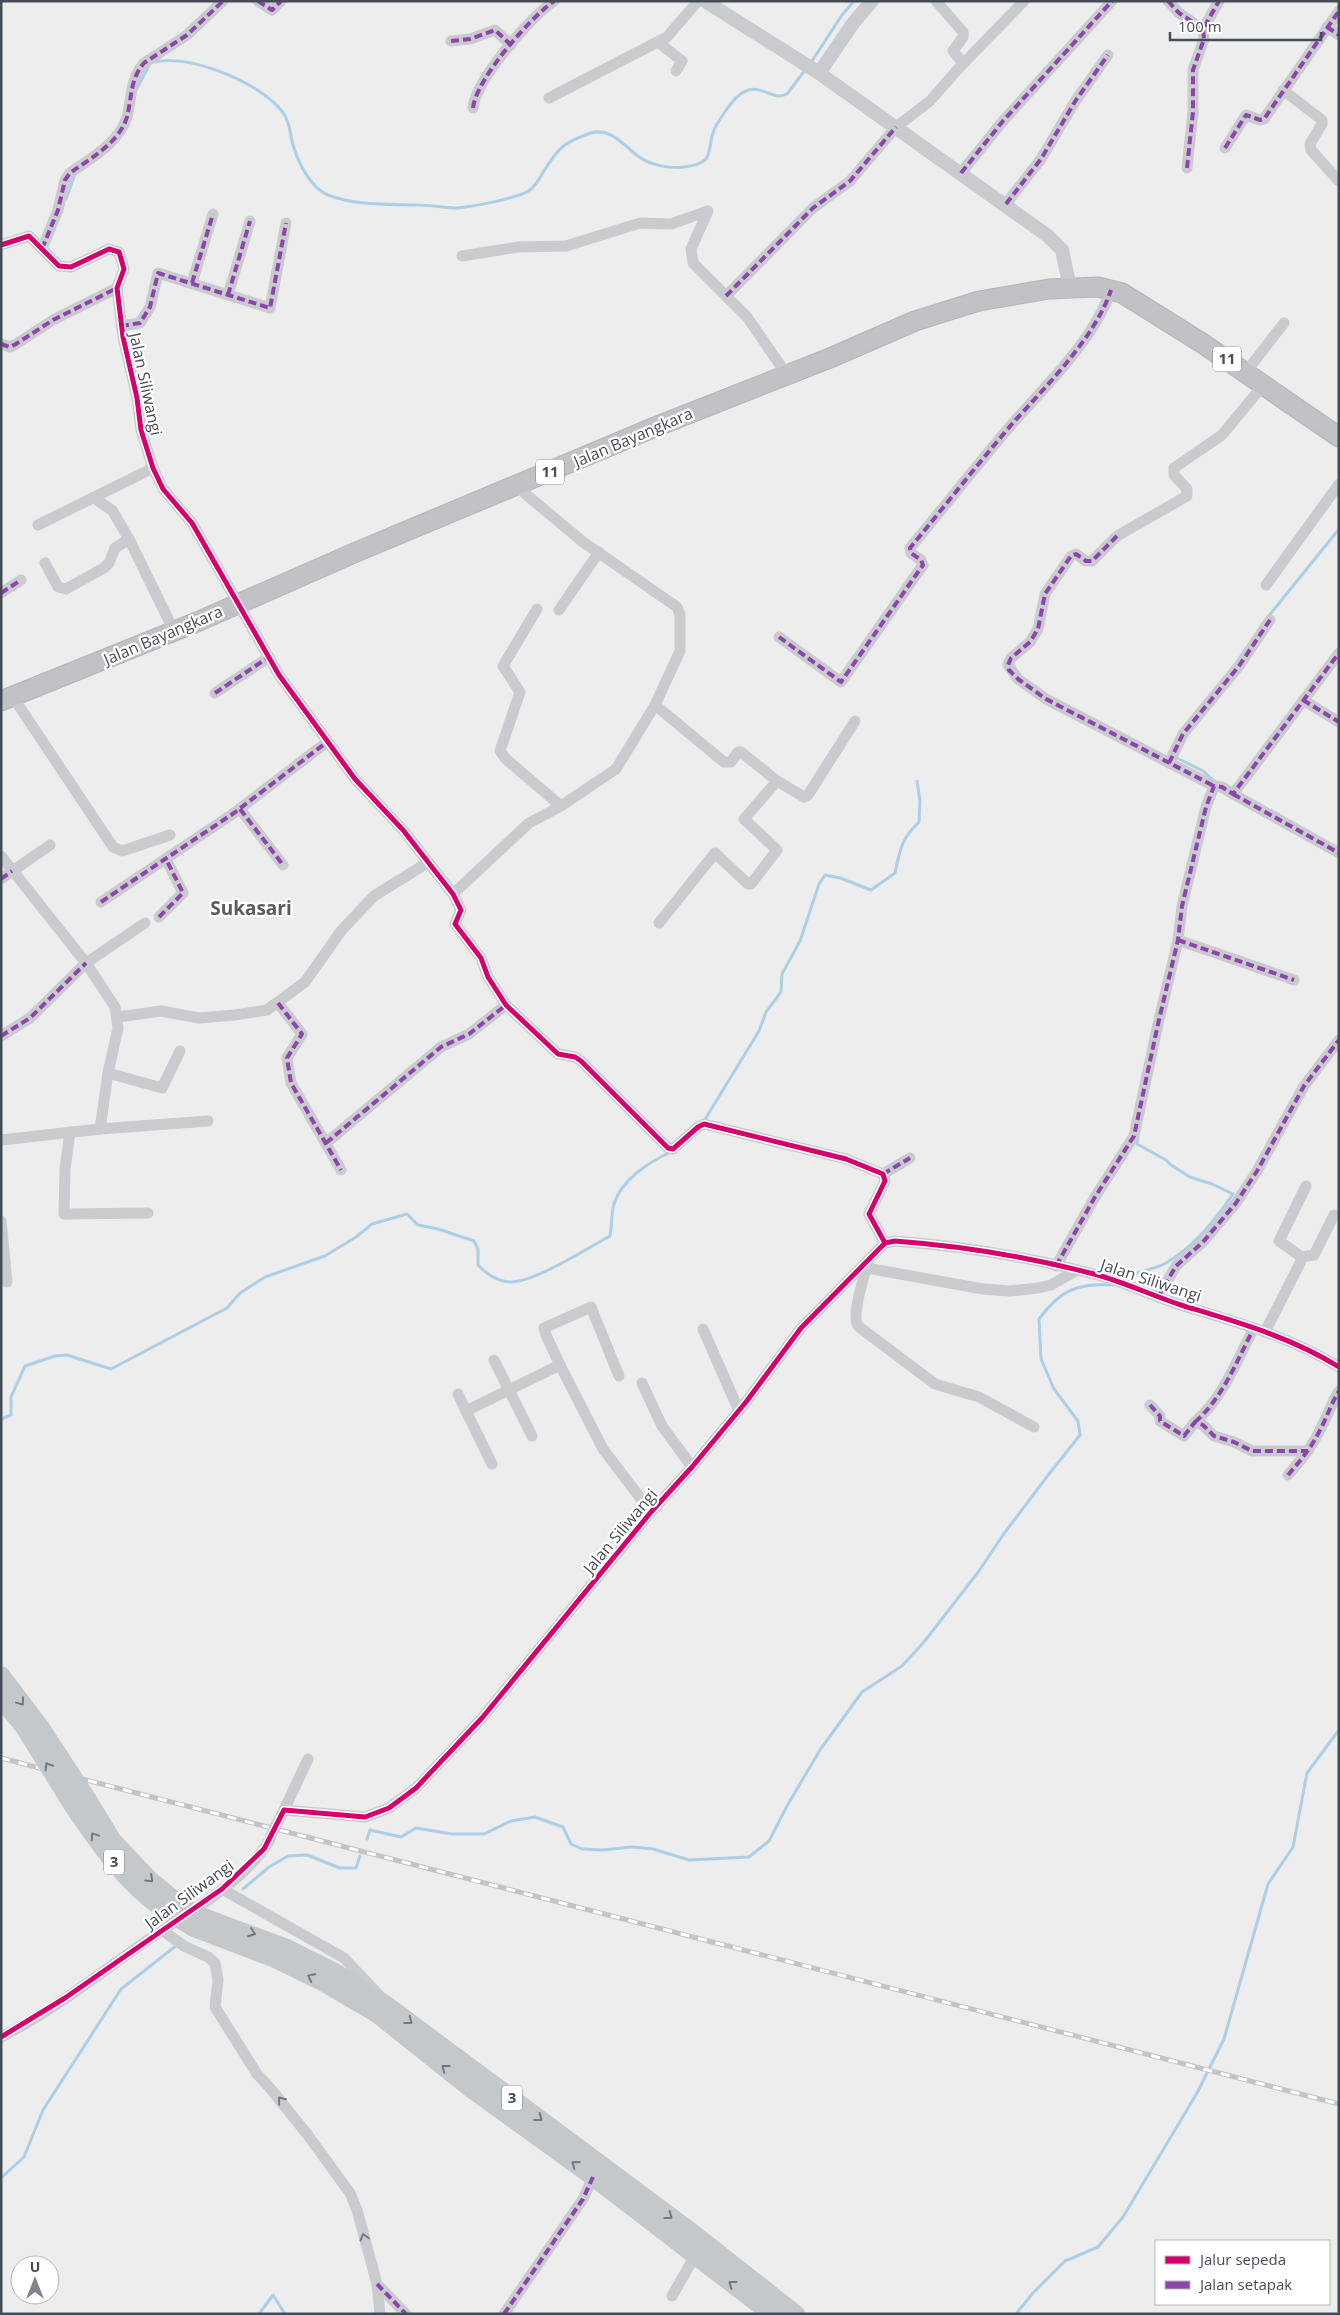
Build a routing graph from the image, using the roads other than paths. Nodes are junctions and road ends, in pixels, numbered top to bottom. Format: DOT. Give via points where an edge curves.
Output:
graph roads {
  1 [pos="223,1"];
  2 [pos="258,1"];
  3 [pos="281,1"];
  4 [pos="554,1"];
  5 [pos="698,1"];
  6 [pos="705,1"];
  7 [pos="872,1"];
  8 [pos="936,1"];
  9 [pos="1024,1"];
  10 [pos="1112,1"];
  11 [pos="1168,1"];
  12 [pos="1219,1"];
  13 [pos="1339,12"];
  14 [pos="1327,27"];
  15 [pos="1203,29"];
  16 [pos="1339,35"];
  17 [pos="451,41"];
  18 [pos="658,42"];
  19 [pos="511,45"];
  20 [pos="1108,54"];
  21 [pos="963,63"];
  22 [pos="676,71"];
  23 [pos="819,73"];
  24 [pos="1283,90"];
  25 [pos="549,98"];
  26 [pos="473,108"];
  27 [pos="896,127"];
  28 [pos="1225,148"];
  29 [pos="1187,168"];
  30 [pos="961,173"];
  31 [pos="1337,175"];
  32 [pos="1006,204"];
  33 [pos="213,214"];
  34 [pos="250,221"];
  35 [pos="286,223"];
  36 [pos="7,243"];
  37 [pos="42,249"];
  38 [pos="462,256"];
  39 [pos="192,283"];
  40 [pos="1070,287"];
  41 [pos="117,288"];
  42 [pos="1111,290"];
  43 [pos="228,295"];
  44 [pos="726,296"];
  45 [pos="1284,323"];
  46 [pos="121,326"];
  47 [pos="1,344"];
  48 [pos="1246,372"];
  49 [pos="786,375"];
  50 [pos="1264,384"];
  51 [pos="1339,437"];
  52 [pos="153,468"];
  53 [pos="1339,484"];
  54 [pos="516,486"];
  55 [pos="94,498"];
  56 [pos="38,524"];
  57 [pos="129,539"];
  58 [pos="599,552"];
  59 [pos="45,563"];
  60 [pos="21,580"];
  61 [pos="1266,585"];
  62 [pos="1,592"];
  63 [pos="239,603"];
  64 [pos="537,609"];
  65 [pos="559,610"];
  66 [pos="1270,620"];
  67 [pos="174,631"];
  68 [pos="779,637"];
  69 [pos="1339,653"];
  70 [pos="269,657"];
  71 [pos="215,692"];
  72 [pos="7,699"];
  73 [pos="1303,700"];
  74 [pos="655,705"];
  75 [pos="855,721"];
  76 [pos="1339,722"];
  77 [pos="327,742"];
  78 [pos="1169,763"];
  79 [pos="777,781"];
  80 [pos="1214,786"];
  81 [pos="1233,794"];
  82 [pos="561,806"];
  83 [pos="240,809"];
  84 [pos="170,835"];
  85 [pos="50,845"];
  86 [pos="1339,853"];
  87 [pos="1,856"];
  88 [pos="166,859"];
  89 [pos="427,863"];
  90 [pos="284,865"];
  91 [pos="12,871"];
  92 [pos="1,878"];
  93 [pos="453,894"];
  94 [pos="101,902"];
  95 [pos="159,917"];
  96 [pos="659,922"];
  97 [pos="146,923"];
  98 [pos="1178,940"];
  99 [pos="86,963"];
  100 [pos="1294,980"];
  101 [pos="278,1003"];
  102 [pos="506,1005"];
  103 [pos="118,1017"];
  104 [pos="1,1036"];
  105 [pos="1339,1040"];
  106 [pos="180,1051"];
  107 [pos="108,1073"];
  108 [pos="208,1121"];
  109 [pos="100,1129"];
  110 [pos="70,1132"];
  111 [pos="1,1140"];
  112 [pos="326,1144"];
  113 [pos="910,1158"];
  114 [pos="341,1170"];
  115 [pos="883,1174"];
  116 [pos="1306,1186"];
  117 [pos="148,1213"];
  118 [pos="1334,1215"];
  119 [pos="1,1221"];
  120 [pos="885,1243"];
  121 [pos="1301,1257"];
  122 [pos="868,1264"];
  123 [pos="1056,1266"];
  124 [pos="1077,1270"];
  125 [pos="7,1282"];
  126 [pos="1158,1297"];
  127 [pos="1254,1328"];
  128 [pos="703,1329"];
  129 [pos="1265,1332"];
  130 [pos="494,1360"];
  131 [pos="560,1365"];
  132 [pos="1339,1367"];
  133 [pos="619,1376"];
  134 [pos="642,1383"];
  135 [pos="509,1390"];
  136 [pos="1339,1391"];
  137 [pos="458,1394"];
  138 [pos="1150,1405"];
  139 [pos="466,1410"];
  140 [pos="739,1411"];
  141 [pos="1195,1422"];
  142 [pos="1034,1427"];
  143 [pos="532,1436"];
  144 [pos="1308,1451"];
  145 [pos="492,1464"];
  146 [pos="692,1467"];
  147 [pos="1288,1475"];
  148 [pos="651,1512"];
  149 [pos="1,1675"];
  150 [pos="1,1699"];
  151 [pos="308,1759"];
  152 [pos="81,1803"];
  153 [pos="284,1810"];
  154 [pos="222,1889"];
  155 [pos="200,1923"];
  156 [pos="162,1930"];
  157 [pos="388,2006"];
  158 [pos="1,2037"];
  159 [pos="593,2177"];
  160 [pos="694,2256"];
  161 [pos="377,2284"];
  162 [pos="672,2296"];
  163 [pos="380,2314"];
  164 [pos="406,2314"];
  165 [pos="504,2314"];
  166 [pos="771,2314"];
  167 [pos="796,2314"];
  1 -- 37 [label="street" via="188,35 139,69 133,79 127,117 118,136 70,172"];
  2 -- 3 [label="street" via="272,10"];
  4 -- 19 [label="street" via="537,14"];
  5 -- 18 [label="street" via="679,25"];
  6 -- 23 [label="street"];
  7 -- 23 [label="street"];
  8 -- 21 [label="street" via="963,32 953,51"];
  9 -- 21 [label="street"];
  10 -- 30 [label="street" via="1003,121"];
  11 -- 15 [label="street"];
  12 -- 15 [label="street"];
  13 -- 14 [label="street"];
  14 -- 16 [label="street"];
  14 -- 24 [label="street"];
  15 -- 29 [label="street" via="1204,39 1193,70 1193,112"];
  17 -- 19 [label="street" via="470,39 494,30"];
  18 -- 22 [label="street" via="682,61"];
  18 -- 25 [label="street"];
  19 -- 26 [label="street" via="480,85"];
  20 -- 32 [label="street" via="1041,159"];
  21 -- 27 [label="street" via="930,101"];
  23 -- 27 [label="street"];
  24 -- 28 [label="street" via="1264,119 1246,116"];
  24 -- 31 [label="street" via="1322,120 1310,144 1311,150"];
  27 -- 30 [label="street"];
  27 -- 44 [label="street" via="850,181 813,208"];
  30 -- 32 [label="street"];
  32 -- 40 [label="street" via="1059,246"];
  33 -- 39 [label="street"];
  34 -- 43 [label="street"];
  35 -- 43 [label="street" via="270,308"];
  36 -- 37 [label="street, Jalan Siliwangi" via="29,236"];
  37 -- 41 [label="street, Jalan Siliwangi" via="65,268 109,249 117,250 124,269"];
  38 -- 44 [label="street" via="518,246 566,246 641,223 671,224 708,211 690,255 693,263"];
  39 -- 43 [label="street"];
  39 -- 46 [label="street" via="158,273 150,307 140,323"];
  40 -- 42 [label="highway, Jalan Bayangkara / 11"];
  40 -- 49 [label="highway, Jalan Bayangkara / 11" via="1008,294 958,307 907,324"];
  41 -- 46 [label="street, Jalan Siliwangi"];
  41 -- 47 [label="street" via="10,347"];
  42 -- 48 [label="highway, 11" via="1155,312"];
  42 -- 68 [label="street" via="1100,317 1060,369 910,548 923,565 841,682"];
  44 -- 49 [label="street" via="747,317"];
  45 -- 48 [label="street"];
  46 -- 52 [label="street, Jalan Siliwangi"];
  48 -- 50 [label="highway, 11"];
  49 -- 54 [label="highway, Jalan Bayangkara / 11"];
  50 -- 51 [label="highway, 11"];
  50 -- 78 [label="street" via="1222,435 1174,468 1174,475 1188,489 1187,496 1117,536 1092,561 1076,554 1071,556 1045,594 1034,636 1008,665 1018,679 1046,699"];
  52 -- 55 [label="street"];
  52 -- 63 [label="street, Jalan Siliwangi" via="162,489 192,522"];
  53 -- 61 [label="street"];
  54 -- 58 [label="street"];
  54 -- 63 [label="highway, Jalan Bayangkara / 11"];
  55 -- 56 [label="street"];
  55 -- 57 [label="street" via="112,510"];
  57 -- 59 [label="street" via="115,548 104,568 66,589 58,587"];
  57 -- 67 [label="street"];
  58 -- 65 [label="street"];
  58 -- 74 [label="street" via="679,610 680,651"];
  60 -- 62 [label="street"];
  63 -- 67 [label="highway, Jalan Bayangkara / 11"];
  63 -- 70 [label="street, Jalan Siliwangi"];
  64 -- 82 [label="street" via="502,666 520,692 500,751"];
  66 -- 78 [label="street" via="1239,666 1183,734"];
  67 -- 72 [label="highway, Jalan Bayangkara / 11"];
  69 -- 73 [label="street"];
  70 -- 71 [label="street"];
  70 -- 77 [label="street, Jalan Siliwangi"];
  72 -- 84 [label="street" via="113,847 122,851"];
  73 -- 76 [label="street"];
  73 -- 81 [label="street"];
  74 -- 79 [label="street" via="724,762 731,762 741,752"];
  74 -- 82 [label="street" via="616,768"];
  75 -- 79 [label="street" via="808,796"];
  77 -- 83 [label="street"];
  77 -- 89 [label="street, Jalan Siliwangi" via="355,779 403,830"];
  78 -- 80 [label="street"];
  79 -- 96 [label="street" via="744,819 777,850 751,884 715,853"];
  80 -- 81 [label="street"];
  80 -- 98 [label="street" via="1182,906"];
  81 -- 86 [label="street"];
  82 -- 93 [label="street" via="529,823"];
  83 -- 88 [label="street"];
  83 -- 90 [label="street"];
  85 -- 91 [label="street"];
  87 -- 91 [label="street"];
  88 -- 94 [label="street"];
  88 -- 95 [label="street" via="183,892"];
  89 -- 93 [label="street, Jalan Siliwangi"];
  89 -- 101 [label="street" via="374,896 342,931 305,982"];
  91 -- 92 [label="street"];
  91 -- 99 [label="street"];
  93 -- 102 [label="street" via="461,910 455,924 481,958 488,977"];
  97 -- 99 [label="street"];
  98 -- 100 [label="street"];
  98 -- 123 [label="street" via="1134,1136"];
  99 -- 103 [label="street"];
  99 -- 104 [label="street" via="30,1018"];
  101 -- 103 [label="street" via="267,1010 226,1016 190,1018 155,1011"];
  101 -- 112 [label="street" via="302,1034 287,1058 291,1083"];
  102 -- 112 [label="street" via="469,1034 441,1047"];
  102 -- 115 [label="street" via="558,1054 581,1061 668,1148 673,1149 704,1124 846,1159"];
  103 -- 107 [label="street"];
  105 -- 126 [label="street" via="1304,1086 1236,1203 1203,1242 1176,1266"];
  106 -- 107 [label="street" via="160,1089"];
  107 -- 109 [label="street"];
  108 -- 109 [label="street"];
  109 -- 110 [label="street"];
  110 -- 111 [label="street"];
  110 -- 117 [label="street" via="64,1214"];
  112 -- 114 [label="street"];
  113 -- 115 [label="street"];
  115 -- 120 [label="street" via="885,1181 869,1214"];
  116 -- 121 [label="street" via="1279,1239 1281,1244"];
  118 -- 121 [label="street" via="1314,1255"];
  119 -- 125 [label="street"];
  120 -- 122 [label="street, Jalan Siliwangi"];
  120 -- 123 [label="street, Jalan Siliwangi" via="895,1241 976,1250"];
  121 -- 129 [label="street"];
  122 -- 124 [label="street" via="1010,1291 1051,1284"];
  122 -- 140 [label="street, Jalan Siliwangi" via="801,1328"];
  122 -- 142 [label="street" via="857,1308 858,1326 935,1384 979,1397"];
  123 -- 124 [label="street, Jalan Siliwangi"];
  124 -- 126 [label="street, Jalan Siliwangi"];
  126 -- 127 [label="street, Jalan Siliwangi"];
  127 -- 129 [label="street, Jalan Siliwangi"];
  127 -- 141 [label="street" via="1208,1411"];
  128 -- 140 [label="street"];
  129 -- 132 [label="street, Jalan Siliwangi" via="1312,1350"];
  130 -- 135 [label="street"];
  131 -- 133 [label="street" via="544,1328 591,1307"];
  131 -- 135 [label="street"];
  131 -- 148 [label="street" via="599,1443"];
  134 -- 146 [label="street" via="662,1426"];
  135 -- 139 [label="street"];
  135 -- 143 [label="street"];
  136 -- 144 [label="street"];
  137 -- 139 [label="street"];
  138 -- 141 [label="street" via="1160,1416 1160,1421 1184,1436"];
  139 -- 145 [label="street"];
  140 -- 146 [label="street, Jalan Siliwangi"];
  141 -- 144 [label="street" via="1214,1436 1252,1451"];
  144 -- 147 [label="street"];
  146 -- 148 [label="street, Jalan Siliwangi"];
  148 -- 153 [label="street, Jalan Siliwangi" via="482,1718 416,1788 381,1812 365,1817"];
  149 -- 152 [label="main road, 3, one-way, bridge" via="41,1728"];
  152 -- 150 [label="main road, 3, one-way, bridge"];
  151 -- 153 [label="street"];
  152 -- 155 [label="main road, 3, bridge" via="150,1880 167,1904 194,1913"];
  153 -- 154 [label="street, Jalan Siliwangi, bridge" via="269,1841"];
  154 -- 156 [label="street, Jalan Siliwangi"];
  154 -- 157 [label="street" via="344,1958"];
  155 -- 157 [label="main road, 3, one-way" via="260,1936 335,1972"];
  159 -- 155 [label="main road, 3, one-way" via="377,2014 324,1983"];
  156 -- 158 [label="street, Jalan Siliwangi" via="57,2003"];
  161 -- 156 [label="street, one-way" via="350,2193 307,2134 256,2074 215,2006 218,1980 215,1963"];
  157 -- 167 [label="main road, 3, one-way" via="693,2233"];
  159 -- 160 [label="main road, 3"];
  159 -- 165 [label="street" via="583,2199"];
  160 -- 162 [label="street"];
  166 -- 160 [label="main road, 3, one-way"];
  161 -- 163 [label="street"];
  161 -- 164 [label="street"];
}
